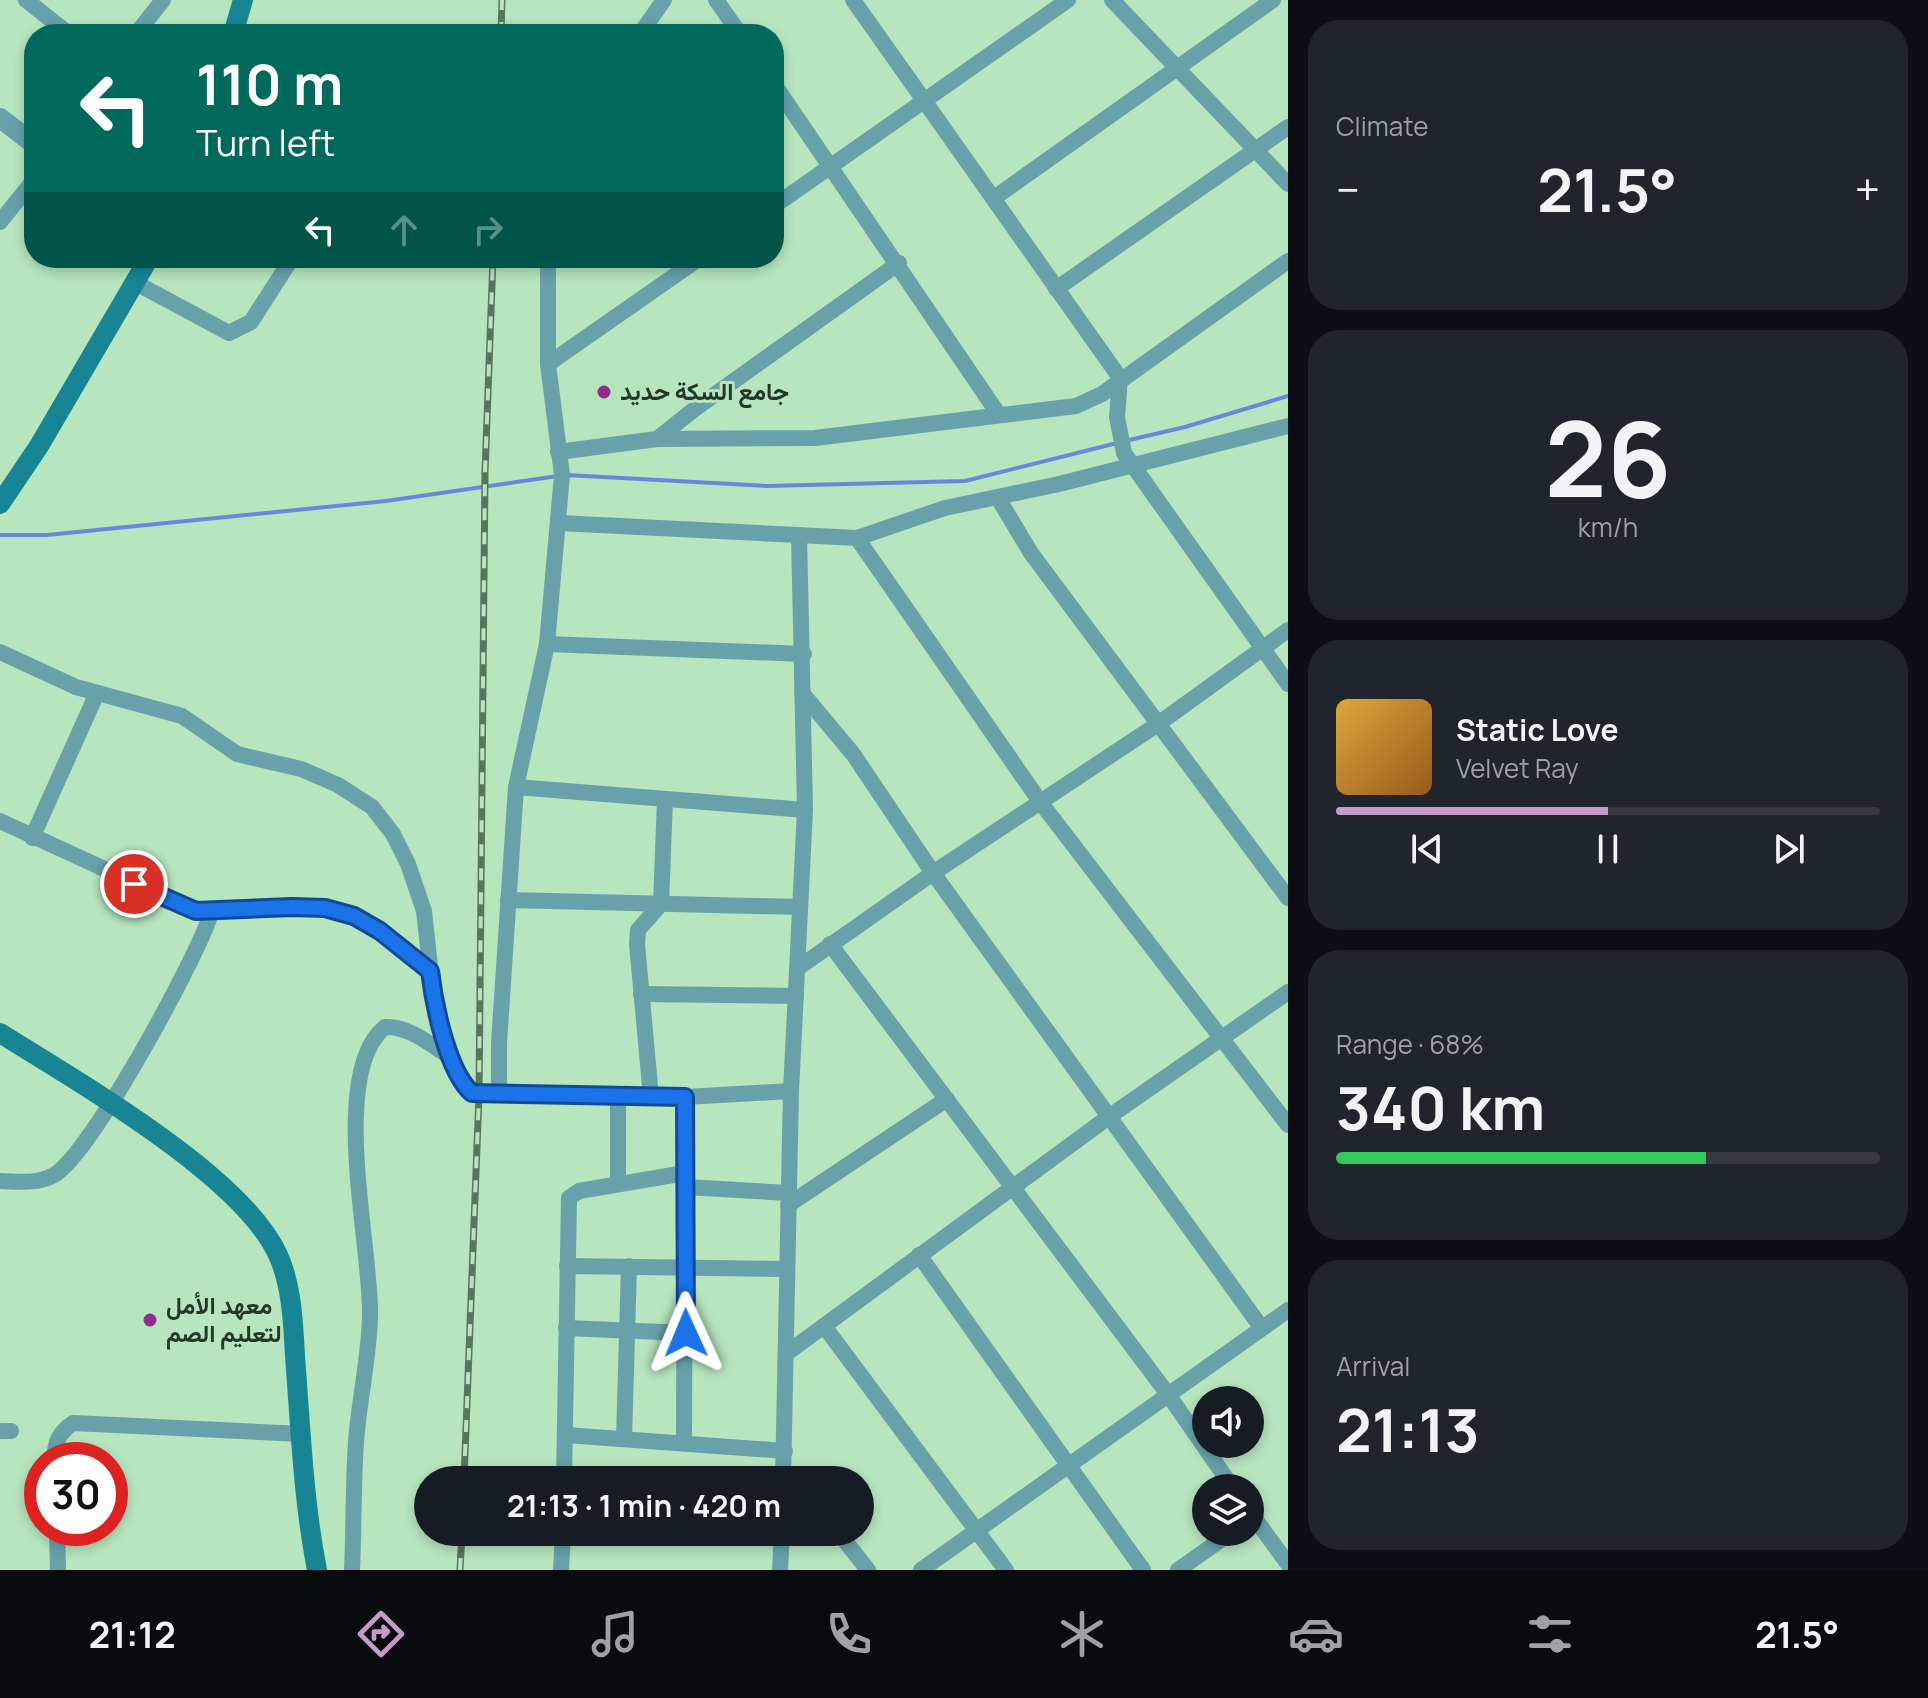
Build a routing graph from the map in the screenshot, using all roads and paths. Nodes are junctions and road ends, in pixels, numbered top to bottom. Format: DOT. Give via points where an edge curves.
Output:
graph roads {
  1 [pos="26,0"];
  2 [pos="163,0"];
  3 [pos="243,0"];
  4 [pos="664,0"];
  5 [pos="716,0"];
  6 [pos="853,0"];
  7 [pos="1068,0"];
  8 [pos="1112,0"];
  9 [pos="1273,0"];
  10 [pos="56,24"];
  11 [pos="144,24"];
  12 [pos="236,24"];
  13 [pos="647,24"];
  14 [pos="733,24"];
  15 [pos="1178,68"];
  16 [pos="784,98"];
  17 [pos="924,101"];
  18 [pos="0,118"];
  19 [pos="1288,127"];
  20 [pos="24,136"];
  21 [pos="1257,150"];
  22 [pos="832,165"];
  23 [pos="1288,184"];
  24 [pos="24,192"];
  25 [pos="994,198"];
  26 [pos="784,199"];
  27 [pos="0,222"];
  28 [pos="1288,261"];
  29 [pos="899,263"];
  30 [pos="143,268"];
  31 [pos="286,268"];
  32 [pos="548,268"];
  33 [pos="686,268"];
  34 [pos="134,282"];
  35 [pos="1056,289"];
  36 [pos="548,364"];
  37 [pos="1120,378"];
  38 [pos="999,415"];
  39 [pos="1288,426"];
  40 [pos="657,439"];
  41 [pos="558,452"];
  42 [pos="1132,464"];
  43 [pos="998,498"];
  44 [pos="1,500"];
  45 [pos="559,523"];
  46 [pos="799,535"];
  47 [pos="857,538"];
  48 [pos="1288,630"];
  49 [pos="547,644"];
  50 [pos="1261,649"];
  51 [pos="0,652"];
  52 [pos="804,654"];
  53 [pos="1288,684"];
  54 [pos="97,693"];
  55 [pos="802,693"];
  56 [pos="1158,724"];
  57 [pos="516,787"];
  58 [pos="665,800"];
  59 [pos="1041,803"];
  60 [pos="805,810"];
  61 [pos="0,821"];
  62 [pos="32,838"];
  63 [pos="933,873"];
  64 [pos="1288,898"];
  65 [pos="508,900"];
  66 [pos="661,904"];
  67 [pos="800,907"];
  68 [pos="211,913"];
  69 [pos="830,944"];
  70 [pos="798,968"];
  71 [pos="430,971"];
  72 [pos="1288,992"];
  73 [pos="641,994"];
  74 [pos="796,996"];
  75 [pos="0,1033"];
  76 [pos="1221,1038"];
  77 [pos="454,1059"];
  78 [pos="791,1091"];
  79 [pos="499,1092"];
  80 [pos="618,1097"];
  81 [pos="651,1097"];
  82 [pos="685,1097"];
  83 [pos="947,1099"];
  84 [pos="110,1103"];
  85 [pos="1110,1116"];
  86 [pos="1288,1125"];
  87 [pos="685,1180"];
  88 [pos="0,1181"];
  89 [pos="618,1183"];
  90 [pos="1013,1187"];
  91 [pos="788,1199"];
  92 [pos="919,1255"];
  93 [pos="567,1266"];
  94 [pos="629,1266"];
  95 [pos="686,1268"];
  96 [pos="786,1269"];
  97 [pos="1287,1313"];
  98 [pos="824,1326"];
  99 [pos="1261,1327"];
  100 [pos="566,1328"];
  101 [pos="627,1332"];
  102 [pos="686,1333"];
  103 [pos="787,1353"];
  104 [pos="1167,1393"];
  105 [pos="301,1434"];
  106 [pos="566,1435"];
  107 [pos="624,1439"];
  108 [pos="56,1442"];
  109 [pos="684,1443"];
  110 [pos="785,1451"];
  111 [pos="565,1466"];
  112 [pos="785,1466"];
  113 [pos="1067,1466"];
  114 [pos="1223,1474"];
  115 [pos="978,1531"];
  116 [pos="1264,1533"];
  117 [pos="57,1546"];
  118 [pos="562,1546"];
  119 [pos="781,1546"];
  120 [pos="849,1546"];
  121 [pos="1212,1546"];
  122 [pos="1288,1564"];
  123 [pos="58,1570"];
  124 [pos="317,1570"];
  125 [pos="352,1570"];
  126 [pos="561,1570"];
  127 [pos="780,1570"];
  128 [pos="868,1570"];
  129 [pos="921,1570"];
  130 [pos="1006,1570"];
  131 [pos="1143,1570"];
  132 [pos="1178,1570"];
  1 -- 10 [label="street"];
  2 -- 11 [label="street"];
  3 -- 12 [label="main road"];
  4 -- 13 [label="street"];
  5 -- 14 [label="street"];
  6 -- 17 [label="street"];
  7 -- 17 [label="street"];
  8 -- 15 [label="street"];
  9 -- 15 [label="street"];
  15 -- 21 [label="street"];
  15 -- 25 [label="street"];
  16 -- 22 [label="street"];
  17 -- 22 [label="street"];
  17 -- 25 [label="street"];
  18 -- 20 [label="street"];
  19 -- 21 [label="street"];
  21 -- 23 [label="street"];
  21 -- 35 [label="street"];
  22 -- 26 [label="street"];
  22 -- 29 [label="street"];
  24 -- 27 [label="street"];
  25 -- 35 [label="street"];
  28 -- 37 [label="street"];
  29 -- 38 [label="street"];
  29 -- 40 [label="street"];
  30 -- 34 [label="main road"];
  31 -- 34 [label="street" via="251,322 229,333"];
  32 -- 36 [label="street"];
  33 -- 36 [label="street"];
  34 -- 44 [label="main road"];
  35 -- 37 [label="street"];
  36 -- 41 [label="street"];
  37 -- 38 [label="street" via="1076,406"];
  37 -- 42 [label="street" via="1119,442"];
  38 -- 40 [label="street" via="815,438"];
  39 -- 42 [label="street"];
  40 -- 41 [label="street"];
  41 -- 45 [label="street"];
  42 -- 43 [label="street"];
  42 -- 50 [label="street"];
  43 -- 47 [label="street" via="945,508"];
  43 -- 56 [label="street" via="1031,553"];
  45 -- 46 [label="street"];
  45 -- 49 [label="street"];
  46 -- 47 [label="street"];
  46 -- 52 [label="street"];
  47 -- 59 [label="street"];
  48 -- 50 [label="street"];
  49 -- 52 [label="street"];
  49 -- 57 [label="street"];
  50 -- 53 [label="street"];
  50 -- 56 [label="street"];
  51 -- 54 [label="street"];
  52 -- 55 [label="street"];
  54 -- 62 [label="street"];
  54 -- 71 [label="street" via="182,716 237,754 301,769 372,807 408,864 424,911"];
  55 -- 60 [label="street"];
  55 -- 63 [label="street" via="853,754"];
  56 -- 59 [label="street"];
  56 -- 64 [label="street"];
  57 -- 58 [label="street"];
  57 -- 65 [label="street"];
  58 -- 60 [label="street"];
  58 -- 66 [label="street"];
  59 -- 63 [label="street"];
  59 -- 76 [label="street"];
  60 -- 67 [label="street"];
  61 -- 62 [label="street"];
  62 -- 68 [label="street" via="185,907"];
  63 -- 69 [label="street"];
  63 -- 85 [label="street"];
  65 -- 66 [label="street"];
  65 -- 79 [label="street"];
  66 -- 67 [label="street"];
  66 -- 73 [label="street" via="638,930"];
  67 -- 70 [label="street"];
  68 -- 71 [label="street" via="325,908 380,931"];
  68 -- 84 [label="street" via="202,942"];
  69 -- 70 [label="street"];
  69 -- 83 [label="street"];
  70 -- 74 [label="street"];
  71 -- 77 [label="street" via="442,1038"];
  72 -- 76 [label="street"];
  73 -- 74 [label="street"];
  73 -- 81 [label="street"];
  74 -- 78 [label="street"];
  75 -- 84 [label="main road"];
  76 -- 85 [label="street"];
  76 -- 86 [label="street"];
  77 -- 79 [label="street" via="472,1093"];
  77 -- 125 [label="street" via="397,1026 385,1027 369,1042 360,1083 358,1186 371,1298 356,1442"];
  78 -- 82 [label="street"];
  78 -- 91 [label="street"];
  79 -- 80 [label="street"];
  80 -- 81 [label="street"];
  80 -- 89 [label="street"];
  81 -- 82 [label="street"];
  82 -- 87 [label="street"];
  83 -- 90 [label="street"];
  83 -- 91 [label="street"];
  84 -- 88 [label="street" via="71,1161 54,1175 32,1182"];
  84 -- 105 [label="main road" via="227,1190 259,1223 279,1257 291,1301"];
  85 -- 90 [label="street"];
  85 -- 99 [label="street"];
  87 -- 89 [label="street"];
  87 -- 91 [label="street"];
  87 -- 95 [label="street"];
  89 -- 93 [label="street" via="572,1195"];
  90 -- 92 [label="street"];
  90 -- 104 [label="street"];
  91 -- 96 [label="street"];
  92 -- 98 [label="street"];
  92 -- 113 [label="street"];
  93 -- 94 [label="street"];
  93 -- 100 [label="street"];
  94 -- 95 [label="street"];
  94 -- 101 [label="street"];
  95 -- 96 [label="street"];
  95 -- 102 [label="street"];
  96 -- 103 [label="street"];
  97 -- 99 [label="street"];
  98 -- 103 [label="street"];
  98 -- 115 [label="street"];
  99 -- 104 [label="street"];
  100 -- 101 [label="street"];
  100 -- 106 [label="street"];
  101 -- 102 [label="street"];
  101 -- 107 [label="street"];
  102 -- 109 [label="street"];
  103 -- 110 [label="street"];
  104 -- 113 [label="street"];
  104 -- 114 [label="street"];
  105 -- 108 [label="street" via="73,1423"];
  105 -- 124 [label="main road"];
  106 -- 107 [label="street"];
  106 -- 111 [label="street"];
  107 -- 109 [label="street"];
  109 -- 110 [label="street"];
  110 -- 112 [label="street"];
  113 -- 115 [label="street"];
  113 -- 131 [label="street"];
  115 -- 129 [label="street"];
  115 -- 130 [label="street"];
  116 -- 122 [label="street"];
  117 -- 123 [label="street"];
  118 -- 126 [label="street"];
  119 -- 127 [label="street"];
  120 -- 128 [label="street"];
  121 -- 132 [label="street"];
}
